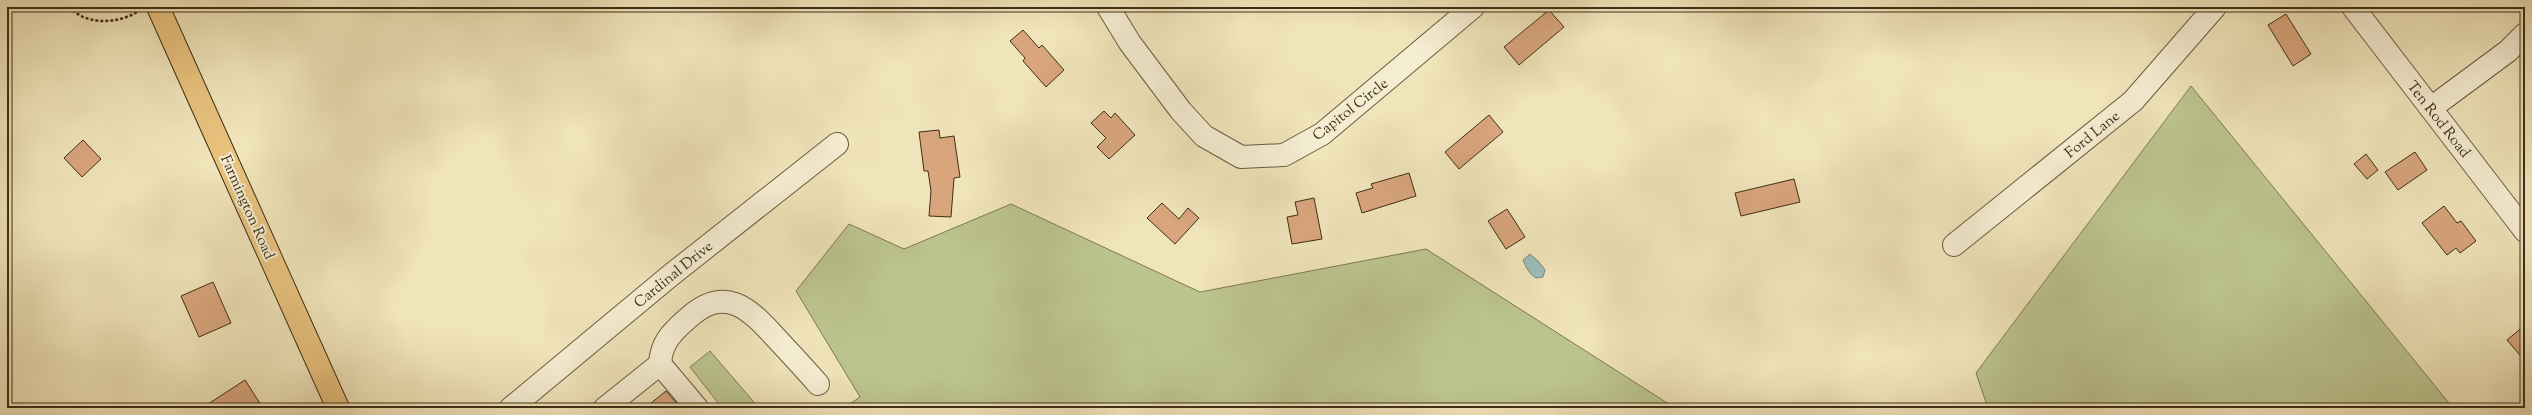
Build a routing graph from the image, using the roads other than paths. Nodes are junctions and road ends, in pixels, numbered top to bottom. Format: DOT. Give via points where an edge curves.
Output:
graph roads {
  1 [pos="158,7"];
  2 [pos="1108,7"];
  3 [pos="1473,7"];
  4 [pos="2215,7"];
  5 [pos="2353,7"];
  6 [pos="2525,34"];
  7 [pos="2431,108"];
  8 [pos="837,144"];
  9 [pos="2525,231"];
  10 [pos="1954,245"];
  11 [pos="660,364"];
  12 [pos="818,384"];
  13 [pos="338,408"];
  14 [pos="511,408"];
  15 [pos="605,408"];
  16 [pos="698,408"];
  1 -- 13 [label="highway, Farmington Road"];
  2 -- 3 [label="street, Capitol Circle" via="1130,43 1181,111 1204,136 1241,156 1284,155 1322,134"];
  4 -- 10 [label="street, Ford Lane" via="2133,101"];
  5 -- 7 [label="street, Ten Rod Road"];
  6 -- 7 [label="street" via="2508,51"];
  7 -- 9 [label="street, Ten Rod Road"];
  8 -- 14 [label="street, Cardinal Drive" via="671,275"];
  11 -- 12 [label="street" via="663,346 670,334 699,308 715,302 729,302 743,307 757,317"];
  11 -- 15 [label="street"];
  11 -- 16 [label="street"];
}
